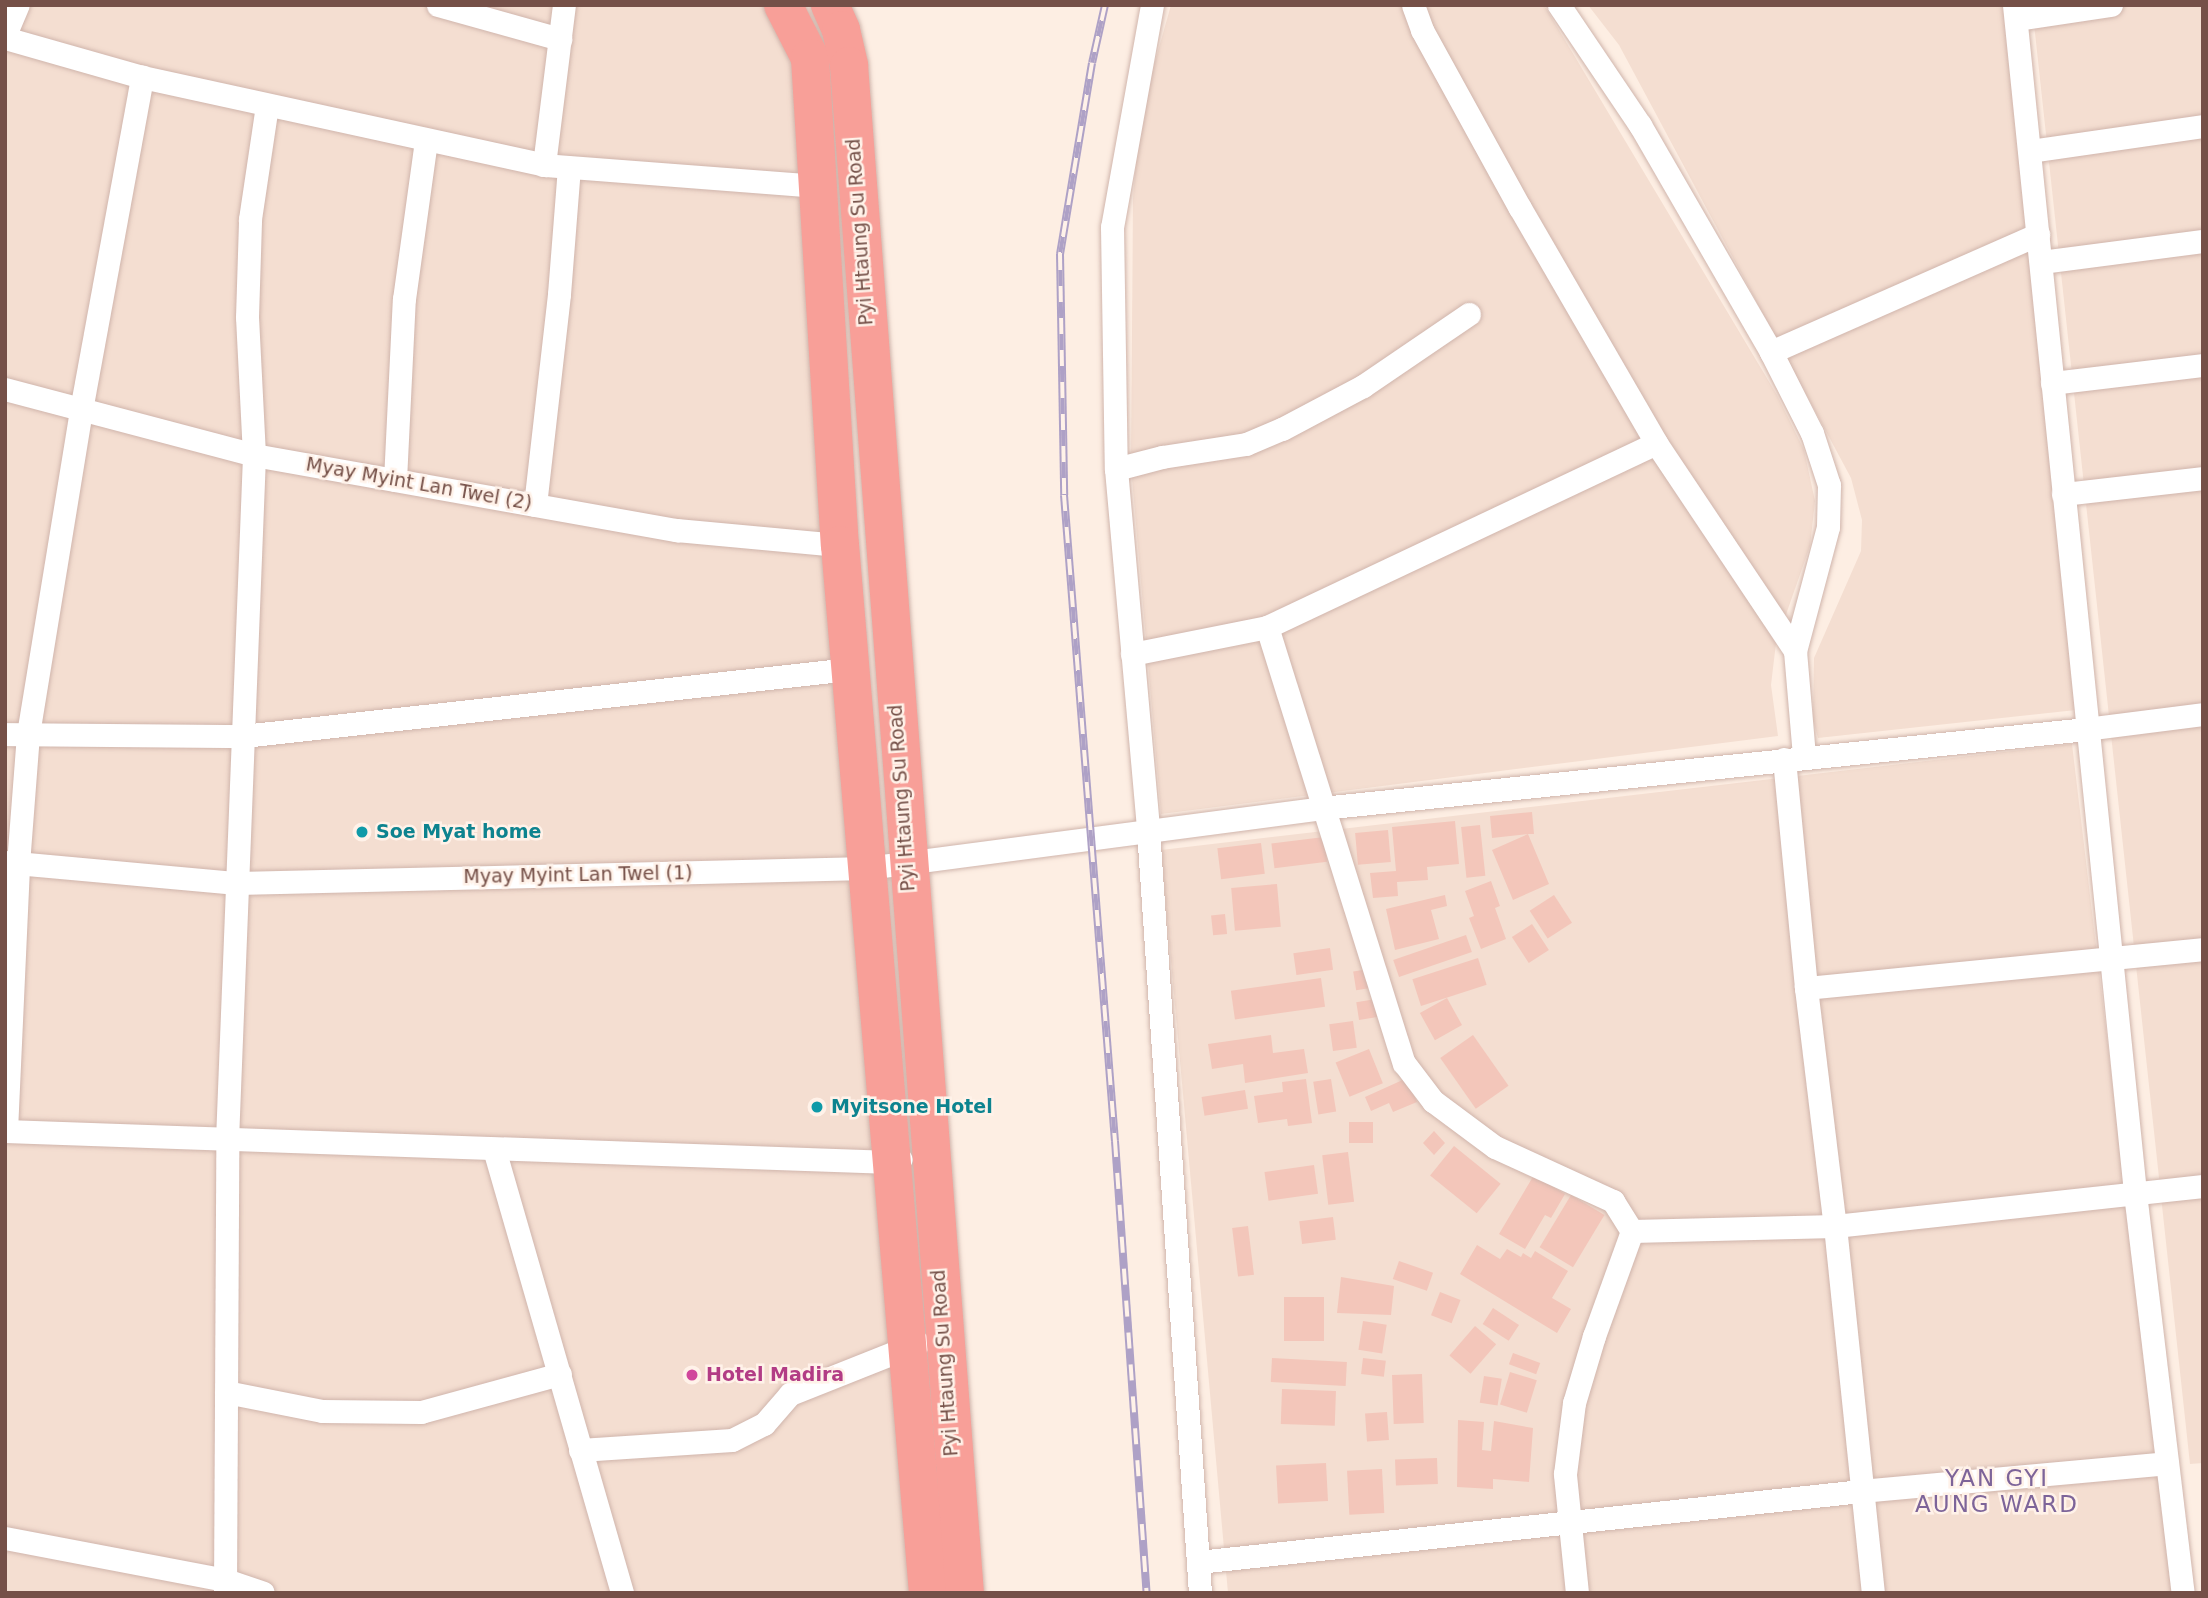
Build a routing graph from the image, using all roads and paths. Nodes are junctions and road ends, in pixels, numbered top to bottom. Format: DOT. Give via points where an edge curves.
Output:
graph roads {
  1 [pos="19,5"];
  2 [pos="438,5"];
  3 [pos="564,5"];
  4 [pos="830,5"];
  5 [pos="1152,5"];
  6 [pos="1413,5"];
  7 [pos="1559,5"];
  8 [pos="2111,5"];
  9 [pos="2015,12"];
  10 [pos="790,16"];
  11 [pos="5,37"];
  12 [pos="560,39"];
  13 [pos="142,77"];
  14 [pos="267,105"];
  15 [pos="2203,126"];
  16 [pos="426,140"];
  17 [pos="2030,151"];
  18 [pos="544,165"];
  19 [pos="569,167"];
  20 [pos="816,186"];
  21 [pos="2038,234"];
  22 [pos="2203,241"];
  23 [pos="821,254"];
  24 [pos="862,257"];
  25 [pos="2040,262"];
  26 [pos="1469,314"];
  27 [pos="1771,352"];
  28 [pos="2203,365"];
  29 [pos="2052,383"];
  30 [pos="5,389"];
  31 [pos="81,410"];
  32 [pos="1656,443"];
  33 [pos="254,455"];
  34 [pos="1116,469"];
  35 [pos="835,470"];
  36 [pos="878,472"];
  37 [pos="2203,478"];
  38 [pos="396,480"];
  39 [pos="2063,494"];
  40 [pos="535,505"];
  41 [pos="840,545"];
  42 [pos="1267,627"];
  43 [pos="1795,651"];
  44 [pos="1132,654"];
  45 [pos="850,669"];
  46 [pos="2203,714"];
  47 [pos="2086,729"];
  48 [pos="5,734"];
  49 [pos="28,734"];
  50 [pos="243,736"];
  51 [pos="1794,758"];
  52 [pos="1322,808"];
  53 [pos="1148,830"];
  54 [pos="12,863"];
  55 [pos="907,863"];
  56 [pos="867,868"];
  57 [pos="237,883"];
  58 [pos="2203,949"];
  59 [pos="2114,958"];
  60 [pos="1805,988"];
  61 [pos="6,1131"];
  62 [pos="227,1140"];
  63 [pos="494,1149"];
  64 [pos="929,1153"];
  65 [pos="891,1162"];
  66 [pos="2203,1186"];
  67 [pos="2135,1193"];
  68 [pos="1835,1226"];
  69 [pos="1632,1231"];
  70 [pos="943,1332"];
  71 [pos="905,1349"];
  72 [pos="560,1374"];
  73 [pos="226,1392"];
  74 [pos="580,1450"];
  75 [pos="2166,1463"];
  76 [pos="1861,1491"];
  77 [pos="938,1508"];
  78 [pos="1570,1521"];
  79 [pos="5,1538"];
  80 [pos="1198,1562"];
  81 [pos="225,1586"];
  82 [pos="263,1593"];
  83 [pos="622,1593"];
  84 [pos="928,1593"];
  85 [pos="965,1593"];
  86 [pos="1200,1593"];
  87 [pos="1577,1593"];
  88 [pos="1873,1593"];
  89 [pos="2183,1593"];
  1 -- 11 [label="street"];
  2 -- 12 [label="street"];
  3 -- 12 [label="street"];
  4 -- 24 [label="highway, Pyi Htaung Su Road" via="849,66"];
  5 -- 34 [label="street" via="1112,227"];
  6 -- 32 [label="street" via="1422,30 1494,161"];
  7 -- 27 [label="street" via="1640,125"];
  8 -- 9 [label="street"];
  9 -- 17 [label="street"];
  10 -- 20 [label="highway, Pyi Htaung Su Road" via="810,58"];
  11 -- 13 [label="street"];
  12 -- 18 [label="street"];
  13 -- 14 [label="street"];
  13 -- 31 [label="street"];
  14 -- 16 [label="street"];
  14 -- 33 [label="street" via="250,219 247,317"];
  15 -- 17 [label="street"];
  16 -- 18 [label="street"];
  16 -- 38 [label="street" via="404,299"];
  17 -- 21 [label="street"];
  18 -- 19 [label="street"];
  19 -- 20 [label="street"];
  19 -- 40 [label="street"];
  20 -- 23 [label="highway, Pyi Htaung Su Road"];
  21 -- 25 [label="street"];
  21 -- 27 [label="street"];
  22 -- 25 [label="street"];
  23 -- 24 [label="highway"];
  23 -- 35 [label="highway, Pyi Htaung Su Road"];
  24 -- 36 [label="highway, Pyi Htaung Su Road"];
  25 -- 29 [label="street"];
  26 -- 34 [label="street" via="1363,386 1282,429 1246,444"];
  27 -- 43 [label="street" via="1812,433 1829,485 1828,527"];
  28 -- 29 [label="street"];
  29 -- 39 [label="street"];
  30 -- 31 [label="street, Myay Myint Lan Twel (2)"];
  31 -- 33 [label="street, Myay Myint Lan Twel (2)"];
  31 -- 49 [label="street"];
  32 -- 42 [label="street"];
  32 -- 43 [label="street"];
  33 -- 38 [label="street, Myay Myint Lan Twel (2)"];
  33 -- 50 [label="street"];
  34 -- 44 [label="street"];
  35 -- 36 [label="highway"];
  35 -- 41 [label="highway, Pyi Htaung Su Road"];
  36 -- 55 [label="highway, Pyi Htaung Su Road"];
  37 -- 39 [label="street"];
  38 -- 40 [label="street, Myay Myint Lan Twel (2)"];
  39 -- 47 [label="street"];
  40 -- 41 [label="street, Myay Myint Lan Twel (2)" via="677,530"];
  41 -- 45 [label="highway, Pyi Htaung Su Road"];
  42 -- 44 [label="street"];
  42 -- 52 [label="street"];
  43 -- 51 [label="street"];
  44 -- 53 [label="street"];
  45 -- 50 [label="street"];
  45 -- 56 [label="highway, Pyi Htaung Su Road"];
  46 -- 47 [label="street, Myay Myint Lan Twel (1)"];
  47 -- 51 [label="street, Myay Myint Lan Twel (1)"];
  47 -- 59 [label="street"];
  48 -- 49 [label="street"];
  49 -- 50 [label="street"];
  49 -- 54 [label="street"];
  50 -- 57 [label="street"];
  51 -- 52 [label="street, Myay Myint Lan Twel (1)"];
  51 -- 60 [label="street"];
  52 -- 53 [label="street, Myay Myint Lan Twel (1)"];
  52 -- 69 [label="street" via="1404,1063 1433,1101 1495,1146 1613,1201"];
  53 -- 55 [label="street, Myay Myint Lan Twel (1)"];
  53 -- 80 [label="street"];
  54 -- 57 [label="street, Myay Myint Lan Twel (1)"];
  54 -- 61 [label="street"];
  55 -- 56 [label="street, Myay Myint Lan Twel (1)"];
  55 -- 64 [label="highway, Pyi Htaung Su Road"];
  56 -- 57 [label="street, Myay Myint Lan Twel (1)"];
  56 -- 65 [label="highway, Pyi Htaung Su Road"];
  57 -- 62 [label="street"];
  58 -- 59 [label="street"];
  59 -- 60 [label="street"];
  59 -- 67 [label="street"];
  60 -- 68 [label="street"];
  61 -- 62 [label="street"];
  62 -- 63 [label="street"];
  62 -- 73 [label="street"];
  63 -- 65 [label="street"];
  63 -- 72 [label="street"];
  64 -- 65 [label="street"];
  64 -- 70 [label="highway, Pyi Htaung Su Road"];
  65 -- 71 [label="highway, Pyi Htaung Su Road"];
  66 -- 67 [label="street"];
  67 -- 68 [label="street"];
  67 -- 75 [label="street"];
  68 -- 69 [label="street"];
  68 -- 76 [label="street"];
  69 -- 78 [label="street" via="1574,1403 1565,1474"];
  70 -- 71 [label="street"];
  70 -- 77 [label="highway, Pyi Htaung Su Road"];
  71 -- 74 [label="street" via="790,1394 764,1424 732,1440"];
  71 -- 77 [label="highway, Pyi Htaung Su Road"];
  72 -- 73 [label="street" via="421,1412 323,1411"];
  72 -- 74 [label="street"];
  73 -- 81 [label="street"];
  74 -- 83 [label="street"];
  75 -- 76 [label="street"];
  75 -- 89 [label="street"];
  76 -- 78 [label="street"];
  76 -- 88 [label="street"];
  77 -- 84 [label="highway, Pyi Htaung Su Road"];
  77 -- 85 [label="highway, Pyi Htaung Su Road"];
  78 -- 80 [label="street"];
  78 -- 87 [label="street"];
  79 -- 81 [label="street"];
  80 -- 86 [label="street"];
  81 -- 82 [label="street"];
}
